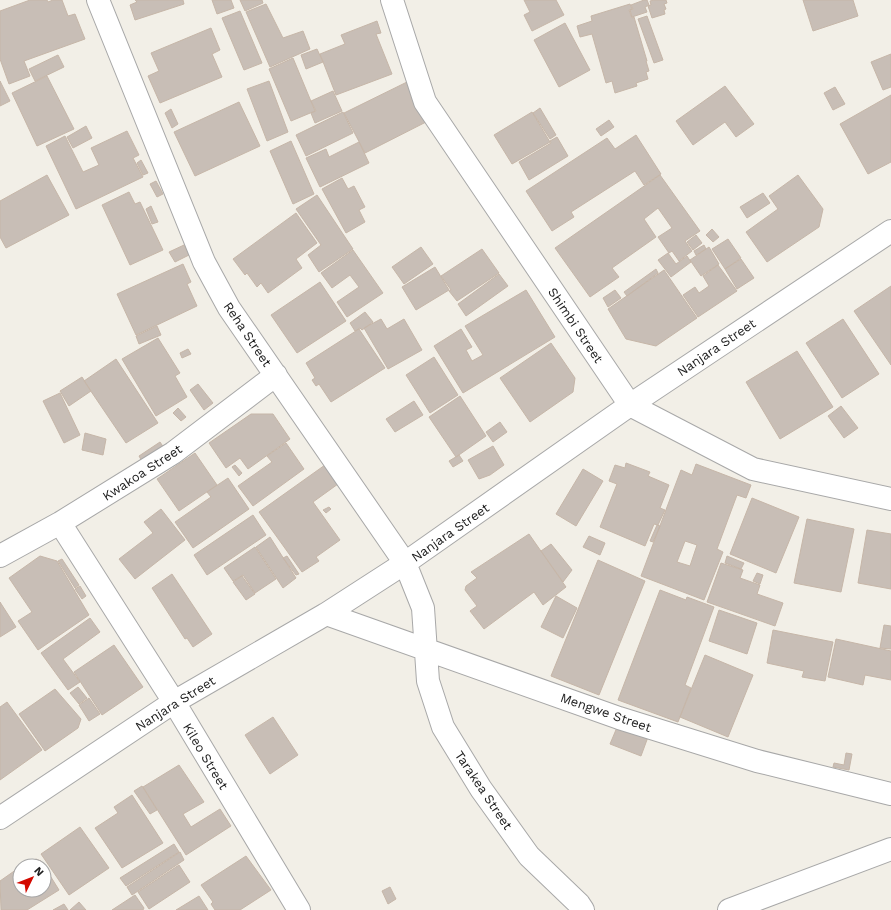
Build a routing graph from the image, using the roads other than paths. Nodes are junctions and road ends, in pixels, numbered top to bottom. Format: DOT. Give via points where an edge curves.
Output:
graph roads {
  1 [pos="98,0"];
  2 [pos="392,0"];
  3 [pos="891,231"];
  4 [pos="276,375"];
  5 [pos="630,405"];
  6 [pos="891,499"];
  7 [pos="60,523"];
  8 [pos="0,556"];
  9 [pos="405,563"];
  10 [pos="326,614"];
  11 [pos="425,649"];
  12 [pos="174,702"];
  13 [pos="891,794"];
  14 [pos="0,818"];
  15 [pos="891,849"];
  16 [pos="294,908"];
  17 [pos="583,910"];
  18 [pos="729,910"];
  1 -- 4 [label="street, Reha Street" via="204,262 229,308"];
  2 -- 5 [label="street, Shimbi Street" via="425,102"];
  3 -- 5 [label="street, Nanjara Street"];
  4 -- 7 [label="street, Kwakoa Street" via="173,453"];
  4 -- 9 [label="street, Reha Street"];
  5 -- 6 [label="street, Shimbi Street" via="753,469"];
  5 -- 9 [label="street, Nanjara Street"];
  7 -- 8 [label="street, Kwakoa Street"];
  7 -- 12 [label="street, Kileo Street"];
  9 -- 10 [label="street, Nanjara Street"];
  9 -- 11 [label="street, Reha Street" via="423,608"];
  10 -- 11 [label="street, Mengwe Street"];
  10 -- 12 [label="street, Nanjara Street"];
  11 -- 13 [label="street, Mengwe Street" via="619,718 742,757"];
  11 -- 17 [label="street, Tarakea Street" via="428,681 443,727 481,789 529,856"];
  12 -- 14 [label="street, Nanjara Street"];
  12 -- 16 [label="street, Kileo Street"];
  15 -- 18 [label="street"];
}
